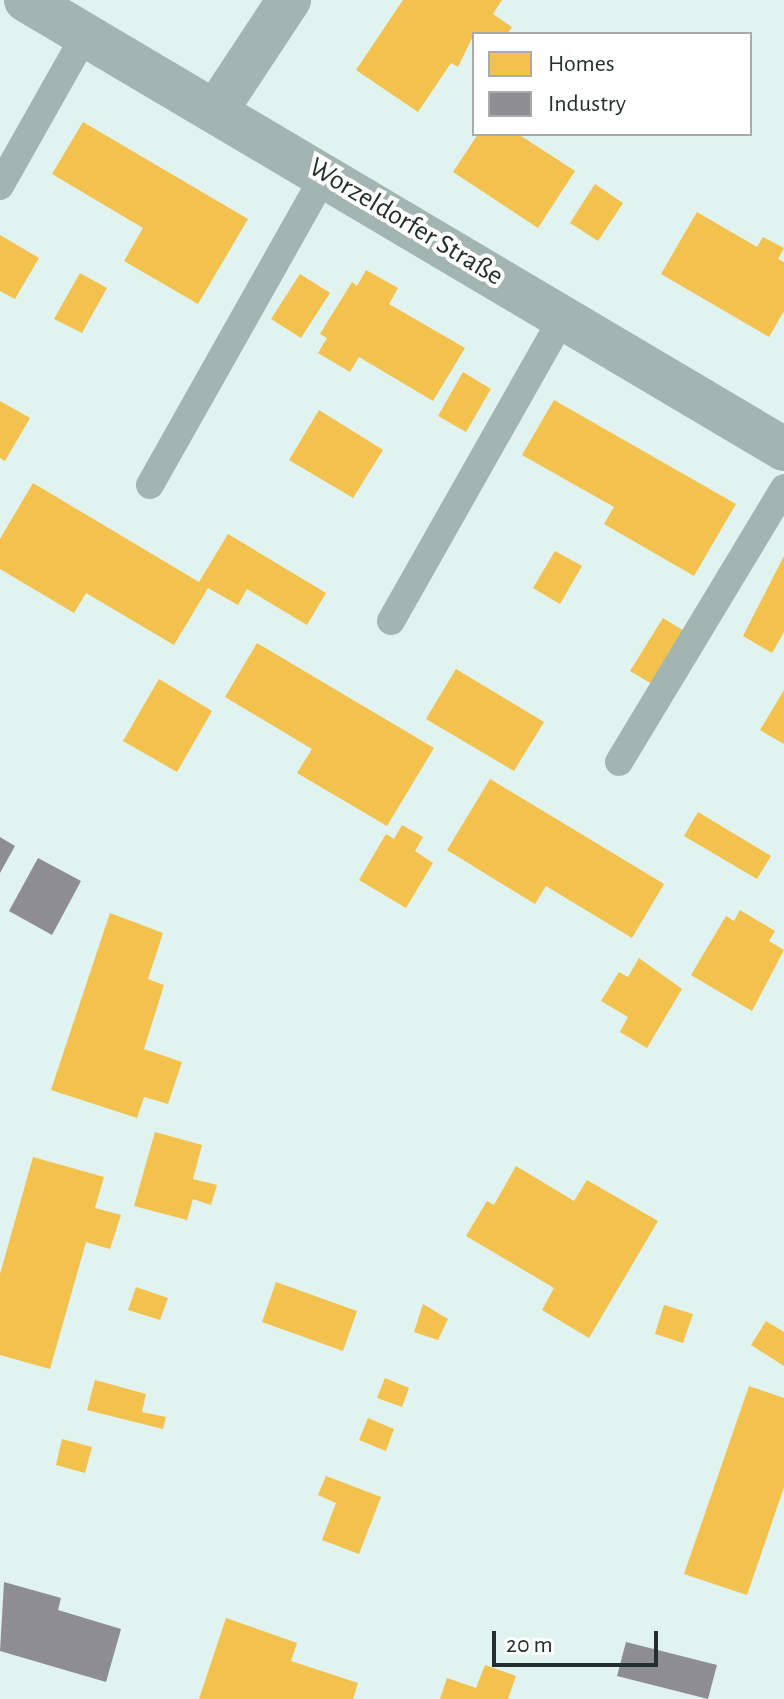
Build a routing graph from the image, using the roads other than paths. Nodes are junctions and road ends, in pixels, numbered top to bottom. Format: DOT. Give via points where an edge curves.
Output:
graph roads {
  1 [pos="26,0"];
  2 [pos="289,0"];
  3 [pos="85,35"];
  4 [pos="217,109"];
  5 [pos="325,174"];
  6 [pos="0,186"];
  7 [pos="564,315"];
  8 [pos="784,449"];
  9 [pos="150,485"];
  10 [pos="784,488"];
  11 [pos="391,621"];
  12 [pos="619,762"];
  1 -- 3 [label="street, Worzeldorfer Straße"];
  2 -- 4 [label="street"];
  3 -- 4 [label="street, Worzeldorfer Straße"];
  3 -- 6 [label="lane"];
  4 -- 5 [label="street, Worzeldorfer Straße"];
  5 -- 7 [label="street, Worzeldorfer Straße"];
  5 -- 9 [label="lane"];
  7 -- 8 [label="street, Worzeldorfer Straße"];
  7 -- 11 [label="lane"];
  10 -- 12 [label="lane"];
}
